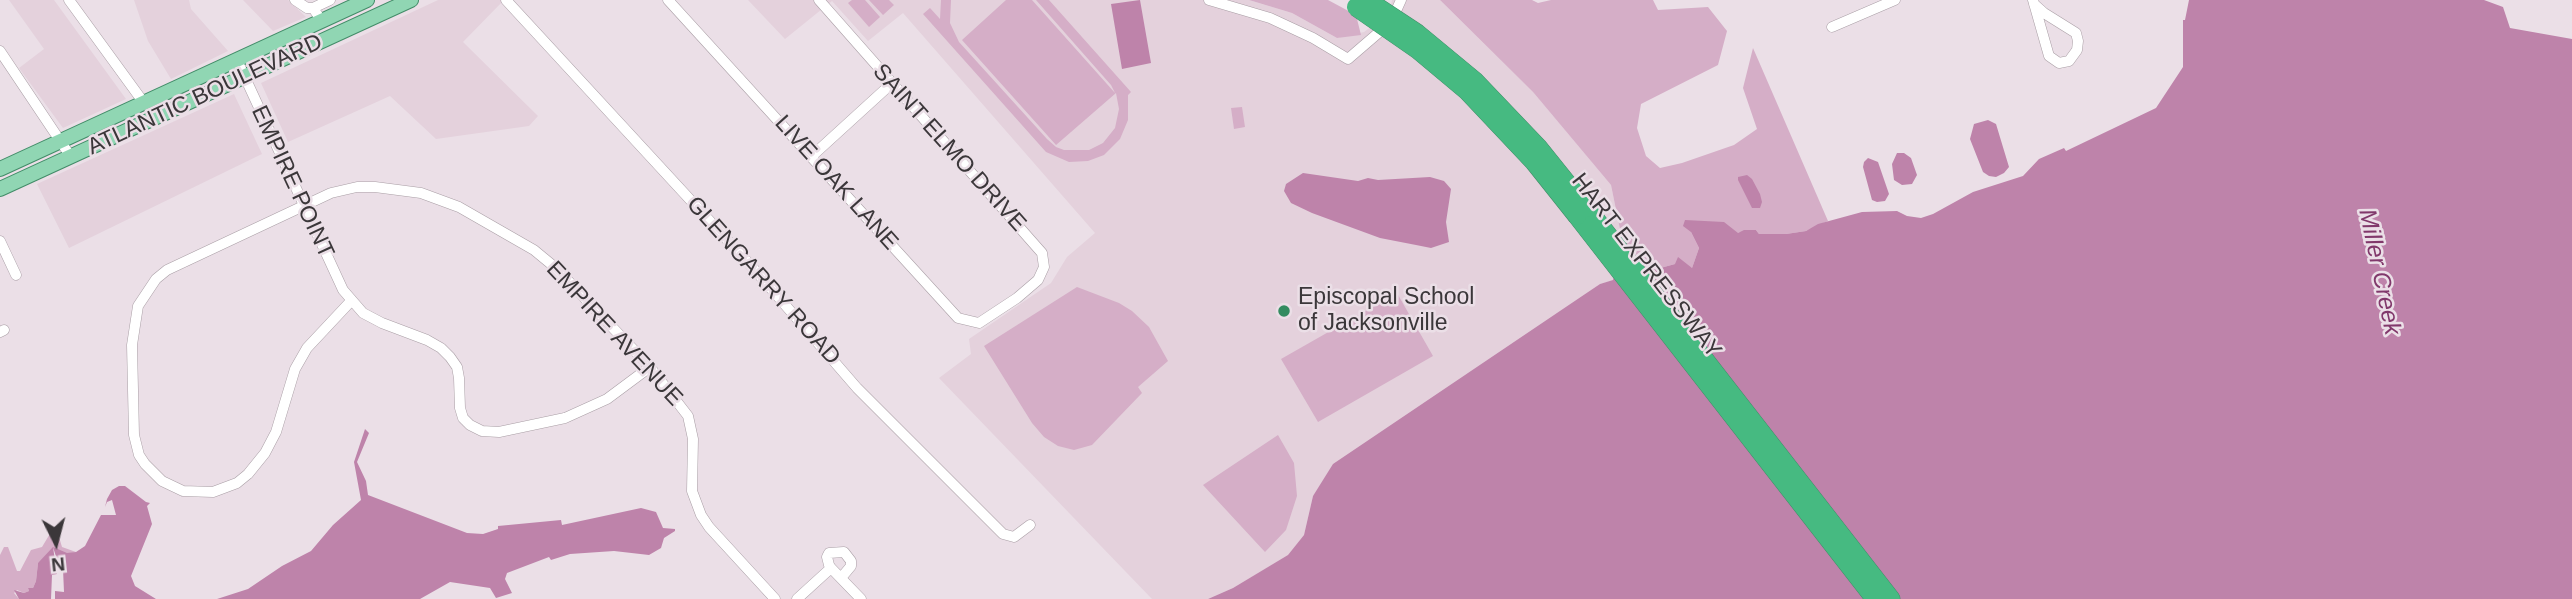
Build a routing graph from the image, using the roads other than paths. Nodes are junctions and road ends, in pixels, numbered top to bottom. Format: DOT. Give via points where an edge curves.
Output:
graph roads {
  1 [pos="69,0"];
  2 [pos="295,0"];
  3 [pos="330,0"];
  4 [pos="367,0"];
  5 [pos="411,0"];
  6 [pos="506,0"];
  7 [pos="668,0"];
  8 [pos="819,0"];
  9 [pos="1209,0"];
  10 [pos="1401,0"];
  11 [pos="1895,0"];
  12 [pos="1355,2"];
  13 [pos="2034,2"];
  14 [pos="317,14"];
  15 [pos="1832,27"];
  16 [pos="0,51"];
  17 [pos="237,60"];
  18 [pos="244,77"];
  19 [pos="891,84"];
  20 [pos="144,103"];
  21 [pos="61,141"];
  22 [pos="813,156"];
  23 [pos="71,157"];
  24 [pos="0,169"];
  25 [pos="0,189"];
  26 [pos="303,207"];
  27 [pos="0,241"];
  28 [pos="16,275"];
  29 [pos="1017,298"];
  30 [pos="351,301"];
  31 [pos="650,367"];
  32 [pos="1030,525"];
  33 [pos="831,568"];
  34 [pos="841,578"];
  35 [pos="775,599"];
  36 [pos="797,599"];
  37 [pos="861,599"];
  38 [pos="1875,599"];
  39 [pos="1891,599"];
  1 -- 20 [label="street"];
  2 -- 14 [label="street"];
  3 -- 14 [label="street"];
  4 -- 14 [label="main road, ATLANTIC BOULEVARD"];
  5 -- 18 [label="main road, ATLANTIC BOULEVARD"];
  6 -- 32 [label="street, GLENGARRY ROAD" via="857,388 1009,537"];
  7 -- 22 [label="street, LIVE OAK LANE"];
  8 -- 19 [label="street, SAINT ELMO DRIVE"];
  9 -- 10 [label="street" via="1270,18 1348,59 1391,22"];
  11 -- 15 [label="street"];
  12 -- 38 [label="highway, HART EXPRESSWAY, bridge" via="1444,70 1534,162"];
  12 -- 39 [label="highway, HART EXPRESSWAY, bridge" via="1417,33 1454,62 1532,139"];
  13 -- 13 [label="street" via="2043,13 2076,33 2077,50 2069,61 2059,63 2049,56"];
  14 -- 17 [label="main road, ATLANTIC BOULEVARD"];
  16 -- 21 [label="street"];
  17 -- 18 [label="street, EMPIRE POINT"];
  17 -- 20 [label="main road, ATLANTIC BOULEVARD"];
  18 -- 23 [label="main road, ATLANTIC BOULEVARD"];
  18 -- 26 [label="street, EMPIRE POINT"];
  19 -- 22 [label="street"];
  19 -- 29 [label="street, SAINT ELMO DRIVE" via="1042,253 1044,267 1038,280"];
  20 -- 21 [label="main road, ATLANTIC BOULEVARD"];
  21 -- 23 [label="street"];
  21 -- 24 [label="main road, ATLANTIC BOULEVARD"];
  22 -- 29 [label="street, LIVE OAK LANE" via="958,318 979,323"];
  23 -- 25 [label="main road, ATLANTIC BOULEVARD"];
  26 -- 30 [label="street, EMPIRE POINT"];
  26 -- 30 [label="street, EMPIRE AVENUE" via="167,270 145,292 132,345 136,444 154,474 183,491 214,492 248,474 276,432 295,369 307,348"];
  26 -- 31 [label="street, EMPIRE AVENUE" via="331,193 375,187 421,193 459,207 534,250 557,269"];
  27 -- 28 [label="street"];
  30 -- 31 [label="street" via="382,323 441,348 457,367 463,418 482,431 499,432 565,418 607,399"];
  31 -- 35 [label="street, EMPIRE AVENUE" via="688,416 693,439 692,491 701,515"];
  33 -- 34 [label="street"];
  33 -- 34 [label="street" via="829,553 849,556 851,566"];
  33 -- 36 [label="street"];
  34 -- 37 [label="street"];
}
